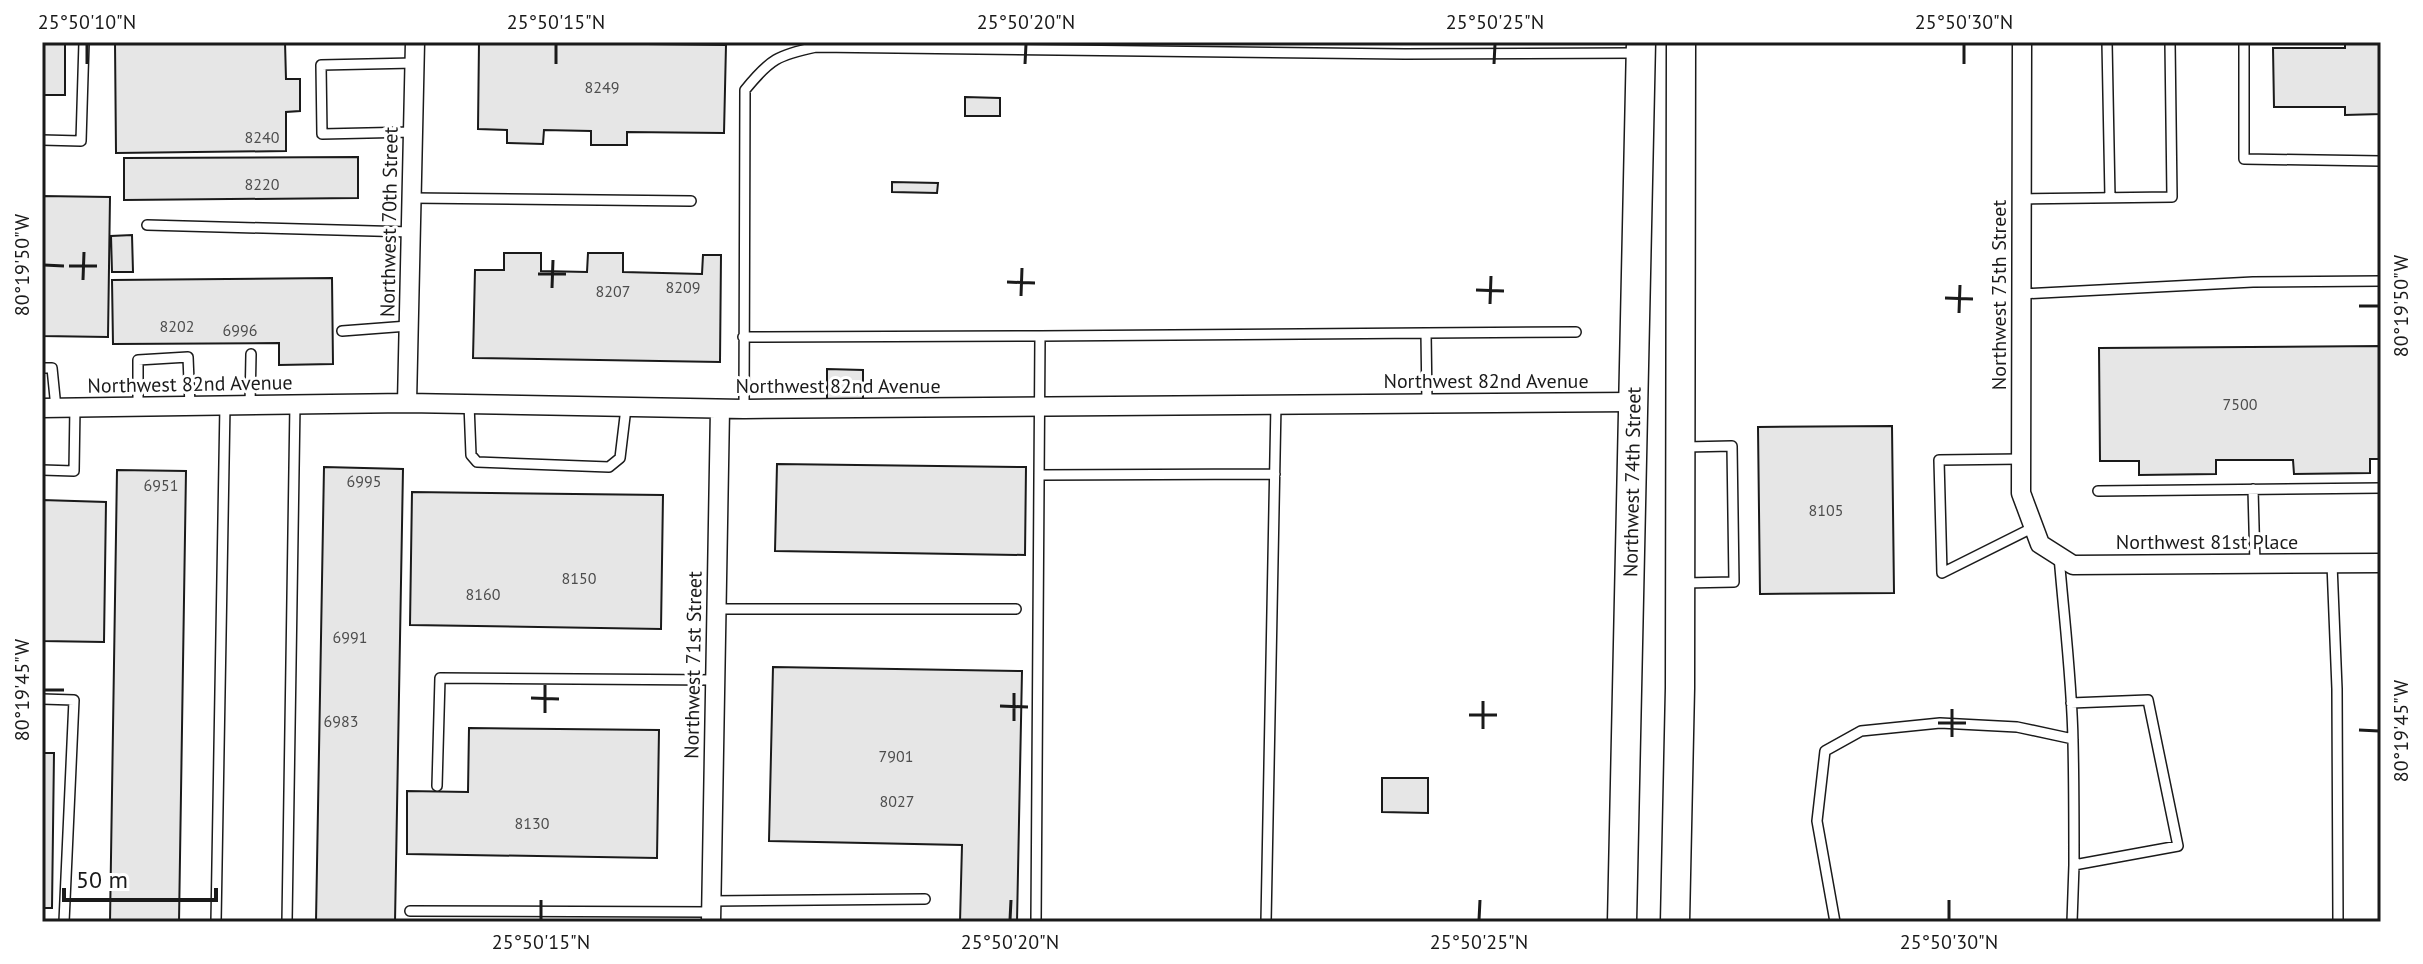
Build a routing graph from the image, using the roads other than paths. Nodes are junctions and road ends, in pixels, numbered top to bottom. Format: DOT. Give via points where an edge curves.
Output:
graph roads {
  1 [pos="84,42"];
  2 [pos="415,42"];
  3 [pos="1681,42"];
  4 [pos="2022,42"];
  5 [pos="2107,42"];
  6 [pos="2170,42"];
  7 [pos="2244,42"];
  8 [pos="1641,48"];
  9 [pos="414,63"];
  10 [pos="413,132"];
  11 [pos="42,140"];
  12 [pos="2381,161"];
  13 [pos="411,198"];
  14 [pos="2110,198"];
  15 [pos="2021,199"];
  16 [pos="691,201"];
  17 [pos="147,225"];
  18 [pos="411,232"];
  19 [pos="2381,281"];
  20 [pos="2021,294"];
  21 [pos="408,326"];
  22 [pos="342,331"];
  23 [pos="1576,332"];
  24 [pos="1426,333"];
  25 [pos="1040,336"];
  26 [pos="743,337"];
  27 [pos="251,354"];
  28 [pos="42,368"];
  29 [pos="1634,402"];
  30 [pos="407,403"];
  31 [pos="1427,403"];
  32 [pos="295,404"];
  33 [pos="469,404"];
  34 [pos="1276,404"];
  35 [pos="225,405"];
  36 [pos="250,405"];
  37 [pos="190,406"];
  38 [pos="138,407"];
  39 [pos="1040,407"];
  40 [pos="58,408"];
  41 [pos="626,408"];
  42 [pos="720,409"];
  43 [pos="744,409"];
  44 [pos="1681,447"];
  45 [pos="2021,459"];
  46 [pos="42,470"];
  47 [pos="1275,474"];
  48 [pos="1040,475"];
  49 [pos="2381,488"];
  50 [pos="2253,489"];
  51 [pos="2098,491"];
  52 [pos="2037,535"];
  53 [pos="2059,556"];
  54 [pos="2381,563"];
  55 [pos="2255,564"];
  56 [pos="2332,564"];
  57 [pos="1681,583"];
  58 [pos="716,609"];
  59 [pos="1016,609"];
  60 [pos="715,680"];
  61 [pos="42,699"];
  62 [pos="2071,703"];
  63 [pos="2073,739"];
  64 [pos="437,786"];
  65 [pos="2074,865"];
  66 [pos="925,899"];
  67 [pos="410,911"];
  68 [pos="711,912"];
  69 [pos="64,922"];
  70 [pos="216,922"];
  71 [pos="287,922"];
  72 [pos="1036,922"];
  73 [pos="1266,922"];
  74 [pos="1622,922"];
  75 [pos="1675,922"];
  76 [pos="1835,922"];
  77 [pos="2072,922"];
  78 [pos="2338,922"];
  1 -- 11 [label="lane" via="81,141"];
  2 -- 9 [label="street, Northwest 70th Street"];
  3 -- 44 [label="main road"];
  4 -- 15 [label="street, Northwest 75th Street"];
  5 -- 14 [label="lane"];
  6 -- 14 [label="lane" via="2172,197"];
  7 -- 12 [label="lane" via="2244,159"];
  8 -- 26 [label="lane" via="1405,54 816,47 787,53 764,66 745,90"];
  8 -- 29 [label="main road, Northwest 74th Street"];
  9 -- 10 [label="street, Northwest 70th Street"];
  9 -- 10 [label="lane" via="321,65 322,134"];
  10 -- 13 [label="street, Northwest 70th Street"];
  13 -- 16 [label="lane"];
  13 -- 18 [label="street, Northwest 70th Street"];
  14 -- 15 [label="lane"];
  15 -- 20 [label="street, Northwest 75th Street"];
  17 -- 18 [label="lane"];
  18 -- 21 [label="street, Northwest 70th Street"];
  19 -- 20 [label="lane"];
  20 -- 45 [label="street, Northwest 75th Street"];
  21 -- 22 [label="lane"];
  21 -- 30 [label="street, Northwest 70th Street"];
  23 -- 24 [label="lane"];
  24 -- 25 [label="lane"];
  24 -- 31 [label="lane"];
  25 -- 26 [label="lane"];
  25 -- 39 [label="lane"];
  26 -- 43 [label="lane"];
  27 -- 36 [label="lane"];
  28 -- 40 [label="lane" via="52,368"];
  29 -- 31 [label="street, Northwest 82nd Avenue"];
  29 -- 74 [label="main road, Northwest 74th Street"];
  30 -- 32 [label="street, Northwest 82nd Avenue"];
  30 -- 33 [label="street, Northwest 82nd Avenue"];
  31 -- 34 [label="street, Northwest 82nd Avenue"];
  32 -- 36 [label="street, Northwest 82nd Avenue"];
  32 -- 71 [label="lane"];
  33 -- 41 [label="street, Northwest 82nd Avenue"];
  33 -- 41 [label="lane" via="471,455 477,462 609,467 620,458"];
  34 -- 39 [label="street, Northwest 82nd Avenue"];
  34 -- 47 [label="lane"];
  35 -- 36 [label="street, Northwest 82nd Avenue"];
  35 -- 37 [label="street, Northwest 82nd Avenue"];
  35 -- 70 [label="lane"];
  37 -- 38 [label="street, Northwest 82nd Avenue"];
  37 -- 38 [label="lane" via="188,357 138,360"];
  38 -- 40 [label="street, Northwest 82nd Avenue"];
  39 -- 43 [label="street, Northwest 82nd Avenue"];
  39 -- 48 [label="lane"];
  40 -- 46 [label="lane" via="74,471"];
  41 -- 42 [label="street, Northwest 82nd Avenue"];
  42 -- 43 [label="street, Northwest 82nd Avenue"];
  42 -- 58 [label="street, Northwest 71st Street"];
  44 -- 57 [label="main road"];
  44 -- 57 [label="lane" via="1732,446 1734,582"];
  45 -- 52 [label="street, Northwest 75th Street" via="2021,493"];
  45 -- 52 [label="lane" via="1939,460 1942,573"];
  47 -- 48 [label="lane"];
  47 -- 73 [label="lane"];
  48 -- 72 [label="lane"];
  49 -- 50 [label="lane"];
  50 -- 51 [label="lane"];
  50 -- 55 [label="lane"];
  52 -- 53 [label="street, Northwest 81st Place"];
  53 -- 55 [label="street, Northwest 81st Place" via="2073,565"];
  53 -- 62 [label="lane"];
  54 -- 56 [label="street, Northwest 81st Place"];
  55 -- 56 [label="street, Northwest 81st Place"];
  56 -- 78 [label="lane"];
  57 -- 75 [label="main road"];
  58 -- 59 [label="lane"];
  58 -- 60 [label="street, Northwest 71st Street"];
  60 -- 64 [label="lane" via="440,678"];
  60 -- 68 [label="street, Northwest 71st Street"];
  61 -- 69 [label="lane" via="74,700"];
  62 -- 63 [label="lane"];
  62 -- 65 [label="lane" via="2148,700 2178,846"];
  63 -- 65 [label="lane"];
  63 -- 76 [label="lane" via="2017,727 1940,723 1861,731 1825,751 1817,821"];
  65 -- 77 [label="lane"];
  66 -- 68 [label="lane"];
  67 -- 68 [label="lane"];
}
